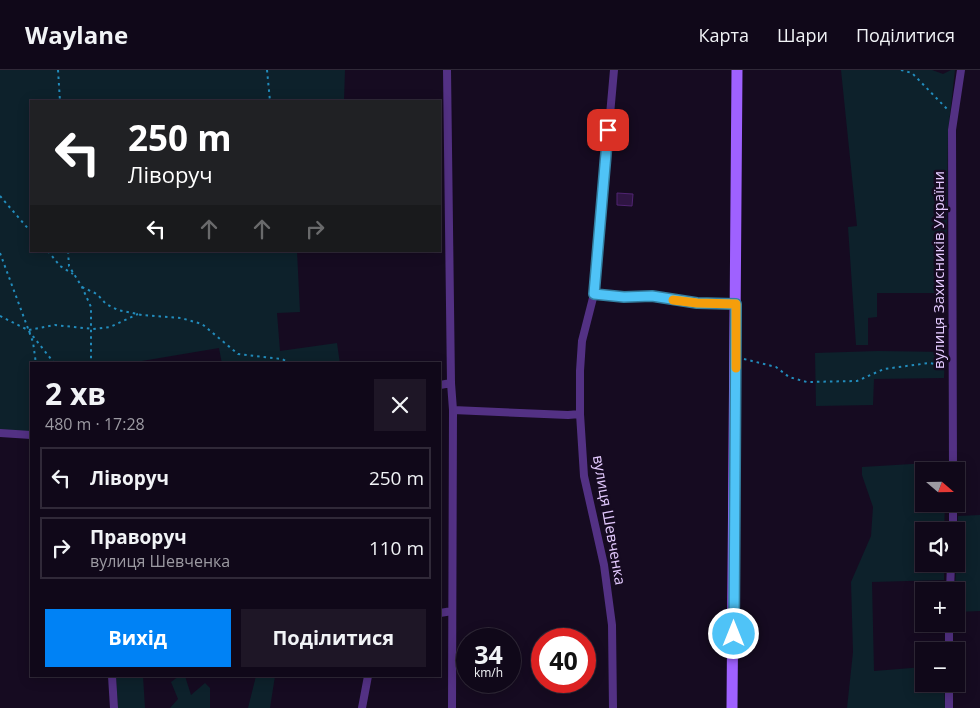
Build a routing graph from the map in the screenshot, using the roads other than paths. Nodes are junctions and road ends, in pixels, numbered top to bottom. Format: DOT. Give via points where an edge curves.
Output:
graph roads {
  1 [pos="447,70"];
  2 [pos="614,70"];
  3 [pos="737,70"];
  4 [pos="961,70"];
  5 [pos="594,294"];
  6 [pos="736,304"];
  7 [pos="451,383"];
  8 [pos="441,385"];
  9 [pos="453,410"];
  10 [pos="580,414"];
  11 [pos="0,433"];
  12 [pos="30,434"];
  13 [pos="953,462"];
  14 [pos="452,611"];
  15 [pos="441,613"];
  16 [pos="112,677"];
  17 [pos="368,677"];
  18 [pos="949,692"];
  19 [pos="114,708"];
  20 [pos="362,708"];
  21 [pos="452,708"];
  22 [pos="613,708"];
  23 [pos="732,708"];
  24 [pos="949,708"];
  1 -- 7 [label="street"];
  2 -- 5 [label="street, вулиця Шевченка"];
  3 -- 6 [label="street"];
  4 -- 13 [label="street, вулиця Захисників України" via="952,130"];
  5 -- 6 [label="street"];
  5 -- 10 [label="street, вулиця Шевченка" via="582,341"];
  6 -- 23 [label="street"];
  7 -- 8 [label="street"];
  7 -- 9 [label="street"];
  9 -- 10 [label="street"];
  9 -- 14 [label="street"];
  10 -- 22 [label="street, вулиця Шевченка" via="584,476 604,565 612,625"];
  11 -- 12 [label="street"];
  14 -- 15 [label="street"];
  14 -- 21 [label="street"];
  16 -- 19 [label="street"];
  17 -- 20 [label="street"];
  18 -- 24 [label="street"];
}
